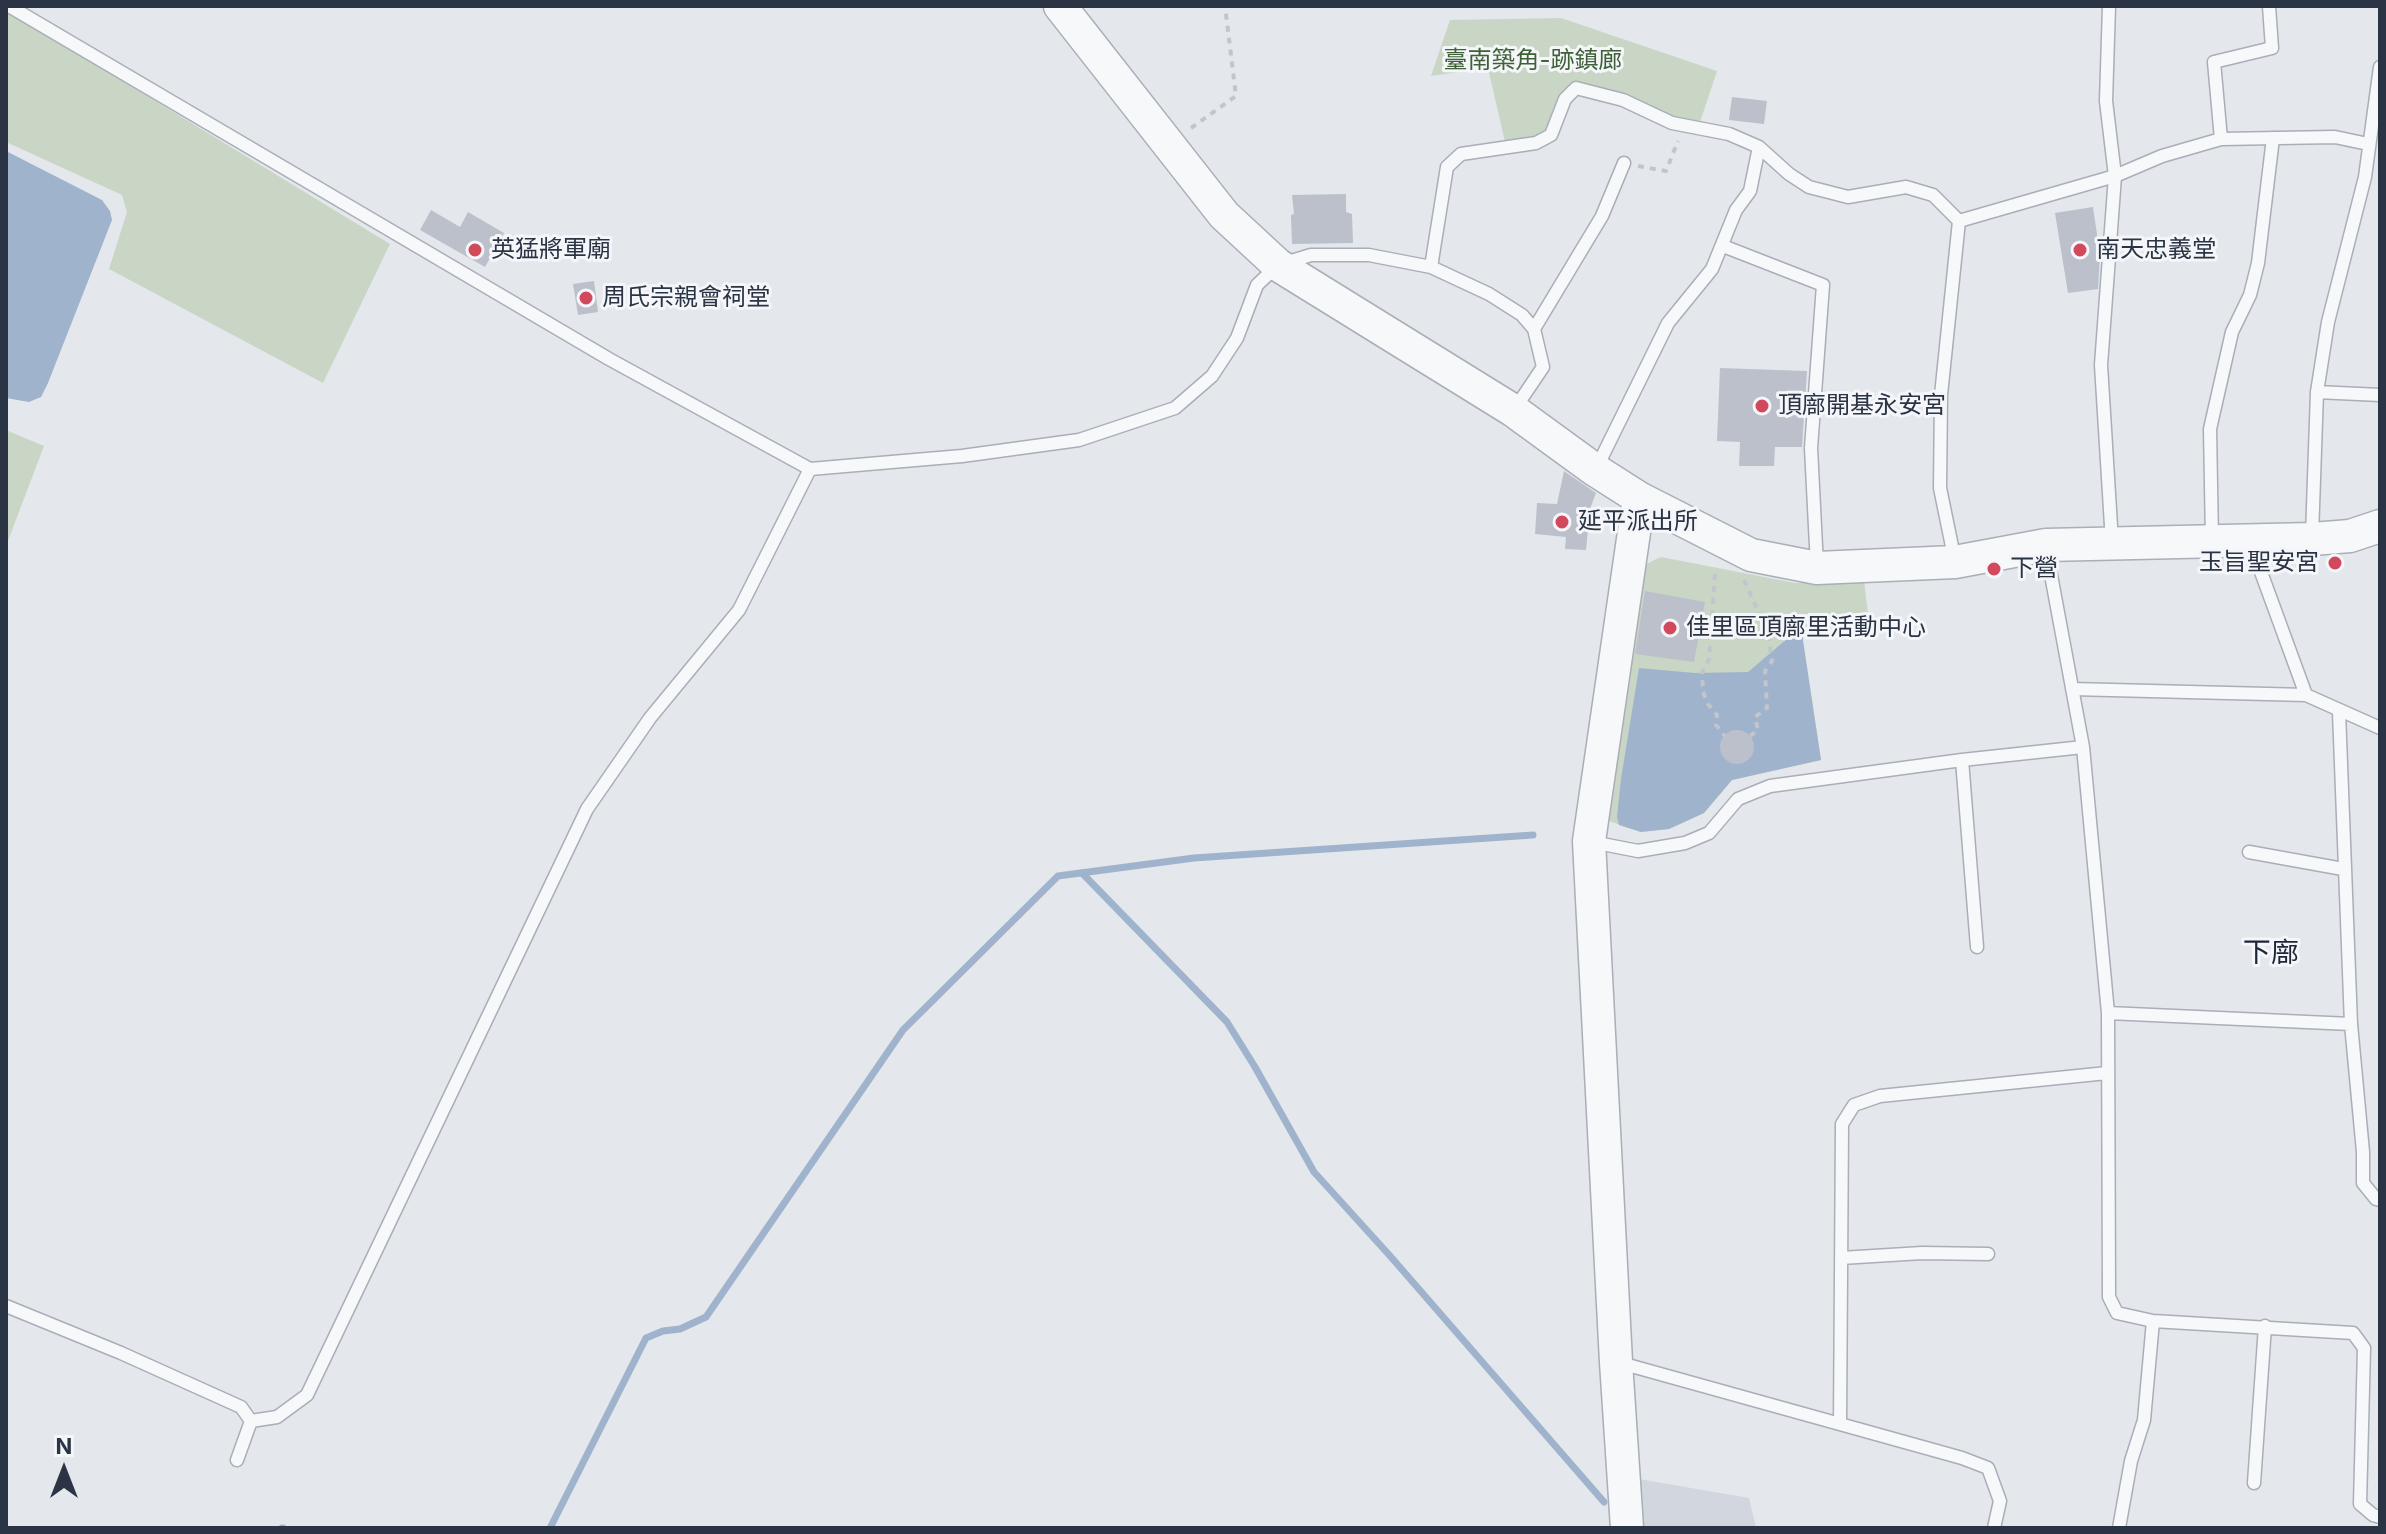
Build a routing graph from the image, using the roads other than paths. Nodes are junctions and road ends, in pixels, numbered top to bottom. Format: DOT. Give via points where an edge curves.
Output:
graph roads {
  1 [pos="9,6"];
  2 [pos="1060,6"];
  3 [pos="2109,6"];
  4 [pos="2269,6"];
  5 [pos="2380,67"];
  6 [pos="2273,138"];
  7 [pos="2221,139"];
  8 [pos="2368,144"];
  9 [pos="1759,147"];
  10 [pos="1624,163"];
  11 [pos="2115,176"];
  12 [pos="2365,177"];
  13 [pos="2380,181"];
  14 [pos="1959,221"];
  15 [pos="1723,246"];
  16 [pos="1278,265"];
  17 [pos="1431,267"];
  18 [pos="1534,329"];
  19 [pos="2317,392"];
  20 [pos="2380,395"];
  21 [pos="1514,411"];
  22 [pos="810,469"];
  23 [pos="1595,470"];
  24 [pos="1639,498"];
  25 [pos="2378,531"];
  26 [pos="2312,539"];
  27 [pos="2212,541"];
  28 [pos="2250,541"];
  29 [pos="2112,542"];
  30 [pos="2046,545"];
  31 [pos="1955,562"];
  32 [pos="1817,568"];
  33 [pos="2072,689"];
  34 [pos="2306,695"];
  35 [pos="2339,712"];
  36 [pos="2380,728"];
  37 [pos="2083,747"];
  38 [pos="1962,760"];
  39 [pos="1589,841"];
  40 [pos="2249,852"];
  41 [pos="2343,869"];
  42 [pos="1977,947"];
  43 [pos="2108,1013"];
  44 [pos="2351,1024"];
  45 [pos="2107,1073"];
  46 [pos="2380,1200"];
  47 [pos="1988,1254"];
  48 [pos="1841,1258"];
  49 [pos="6,1306"];
  50 [pos="2153,1321"];
  51 [pos="2265,1326"];
  52 [pos="1616,1362"];
  53 [pos="251,1421"];
  54 [pos="1840,1424"];
  55 [pos="237,1460"];
  56 [pos="2254,1483"];
  57 [pos="2380,1517"];
  58 [pos="1627,1528"];
  59 [pos="1994,1528"];
  60 [pos="2119,1528"];
  1 -- 22 [label="lane" via="609,359"];
  2 -- 16 [label="street" via="1224,215"];
  3 -- 11 [label="lane" via="2106,101"];
  4 -- 7 [label="lane" via="2272,48 2214,62"];
  5 -- 8 [label="lane"];
  6 -- 7 [label="lane"];
  6 -- 8 [label="lane" via="2335,137"];
  6 -- 27 [label="lane" via="2258,263 2232,332 2210,429"];
  7 -- 11 [label="lane"];
  8 -- 12 [label="lane"];
  9 -- 14 [label="lane" via="1809,187 1848,197 1906,187 1933,195"];
  9 -- 15 [label="lane" via="1750,191 1736,210"];
  9 -- 17 [label="lane" via="1576,88 1565,99 1551,135 1536,143 1461,154 1447,167"];
  10 -- 18 [label="lane" via="1602,216"];
  11 -- 14 [label="lane"];
  11 -- 29 [label="lane" via="2101,365"];
  12 -- 13 [label="lane"];
  12 -- 19 [label="lane" via="2328,322"];
  14 -- 31 [label="lane" via="1941,395 1940,488"];
  15 -- 23 [label="lane" via="1712,269 1668,323"];
  15 -- 32 [label="lane" via="1823,285 1811,448"];
  16 -- 17 [label="lane" via="1311,255 1369,255"];
  16 -- 21 [label="street"];
  16 -- 22 [label="lane" via="1257,285 1237,338 1212,376 1175,408 1079,440"];
  17 -- 18 [label="lane" via="1489,294"];
  18 -- 21 [label="lane" via="1543,367"];
  19 -- 20 [label="lane"];
  19 -- 26 [label="lane"];
  21 -- 23 [label="street"];
  22 -- 53 [label="lane" via="739,610 650,718 587,809 307,1395 277,1417"];
  23 -- 24 [label="street"];
  24 -- 32 [label="street" via="1751,555"];
  24 -- 39 [label="street"];
  25 -- 26 [label="street"];
  26 -- 28 [label="street"];
  27 -- 28 [label="street"];
  27 -- 29 [label="street"];
  28 -- 34 [label="lane"];
  29 -- 30 [label="street"];
  30 -- 31 [label="street"];
  30 -- 33 [label="lane"];
  31 -- 32 [label="street"];
  33 -- 34 [label="lane"];
  33 -- 37 [label="lane"];
  34 -- 35 [label="lane"];
  35 -- 36 [label="lane"];
  35 -- 41 [label="lane"];
  37 -- 38 [label="lane"];
  37 -- 43 [label="lane"];
  38 -- 39 [label="lane" via="1770,786 1738,799 1709,833 1685,843 1638,851"];
  38 -- 42 [label="lane"];
  39 -- 52 [label="street"];
  40 -- 41 [label="lane"];
  41 -- 44 [label="lane"];
  43 -- 44 [label="lane"];
  43 -- 45 [label="lane"];
  44 -- 46 [label="lane" via="2363,1183"];
  45 -- 48 [label="lane" via="1880,1096 1854,1105 1842,1124"];
  45 -- 50 [label="lane" via="2109,1297 2117,1313"];
  47 -- 48 [label="lane"];
  48 -- 54 [label="lane"];
  49 -- 53 [label="lane" via="241,1407"];
  50 -- 51 [label="lane"];
  50 -- 60 [label="lane" via="2144,1420"];
  51 -- 56 [label="lane"];
  51 -- 57 [label="lane" via="2353,1333 2364,1348 2360,1504"];
  52 -- 54 [label="lane"];
  52 -- 58 [label="street"];
  53 -- 55 [label="lane"];
  54 -- 59 [label="lane" via="1988,1468 2000,1501"];
}
